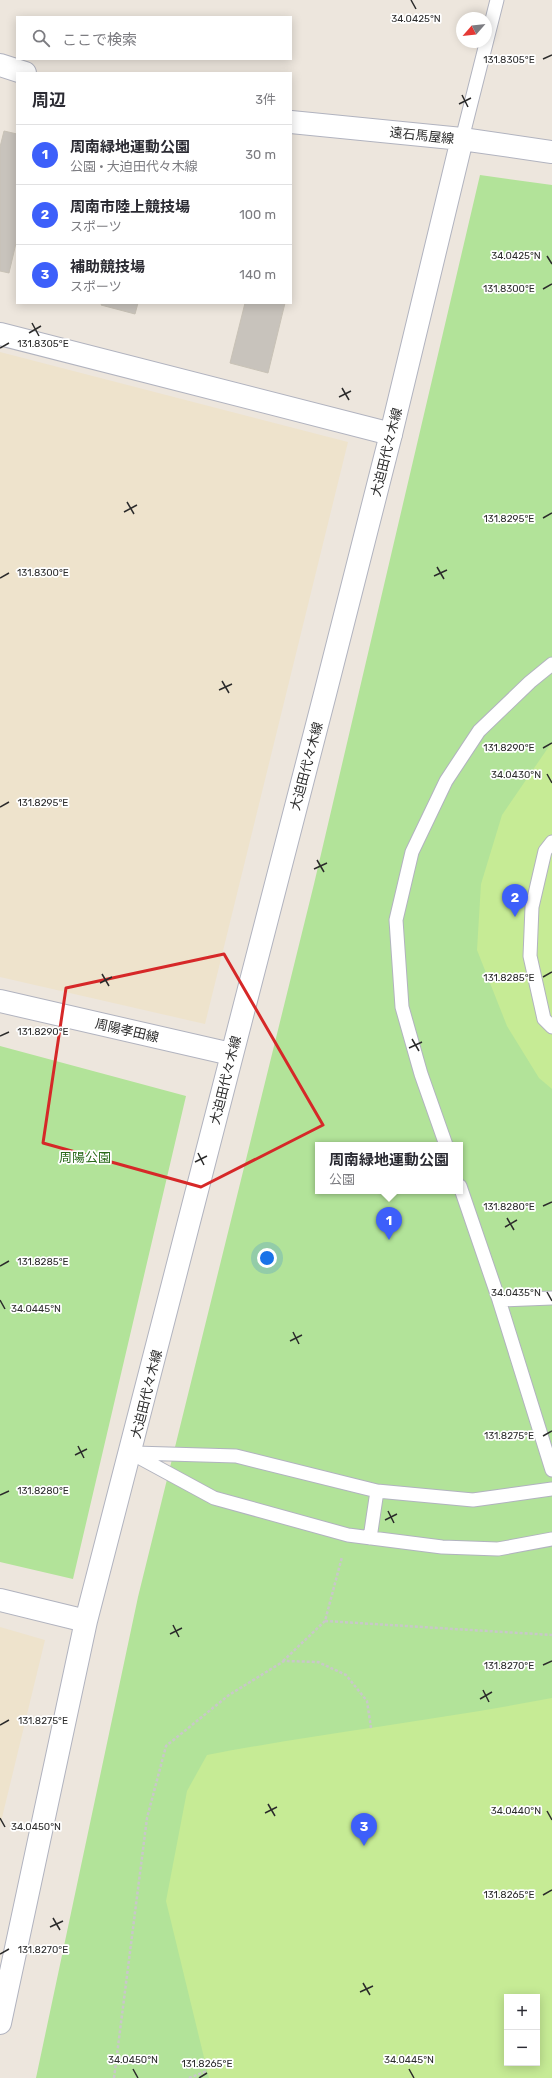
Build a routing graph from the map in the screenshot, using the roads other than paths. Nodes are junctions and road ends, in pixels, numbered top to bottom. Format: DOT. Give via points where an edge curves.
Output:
graph roads {
  1 [pos="497,0"];
  2 [pos="0,65"];
  3 [pos="22,72"];
  4 [pos="292,122"];
  5 [pos="462,139"];
  6 [pos="552,152"];
  7 [pos="0,334"];
  8 [pos="391,434"];
  9 [pos="552,664"];
  10 [pos="552,842"];
  11 [pos="0,1001"];
  12 [pos="552,1027"];
  13 [pos="231,1054"];
  14 [pos="445,1142"];
  15 [pos="463,1194"];
  16 [pos="552,1298"];
  17 [pos="499,1300"];
  18 [pos="131,1453"];
  19 [pos="552,1470"];
  20 [pos="552,1489"];
  21 [pos="377,1491"];
  22 [pos="370,1538"];
  23 [pos="552,1539"];
  24 [pos="0,1600"];
  25 [pos="86,1621"];
  26 [pos="0,2023"];
  1 -- 5 [label="lane"];
  2 -- 3 [label="street"];
  4 -- 5 [label="street, 遠石馬屋線"];
  5 -- 6 [label="street, 遠石馬屋線"];
  5 -- 8 [label="street, 大迫田代々木線"];
  7 -- 8 [label="street"];
  8 -- 13 [label="street, 大迫田代々木線"];
  9 -- 14 [label="lane" via="479,731 446,781 412,852 396,920 402,1007 421,1074"];
  10 -- 12 [label="lane" via="545,851 532,907 530,956 544,1019"];
  11 -- 13 [label="street, 周陽孝田線"];
  13 -- 18 [label="street, 大迫田代々木線"];
  15 -- 17 [label="lane"];
  16 -- 17 [label="lane"];
  17 -- 19 [label="lane"];
  18 -- 21 [label="lane" via="236,1456"];
  18 -- 22 [label="lane" via="214,1498 348,1535"];
  18 -- 25 [label="street, 大迫田代々木線"];
  20 -- 21 [label="lane" via="473,1500"];
  21 -- 22 [label="lane"];
  22 -- 23 [label="lane" via="442,1548 498,1549"];
  24 -- 25 [label="street"];
  25 -- 26 [label="street, 大迫田代々木線"];
}
